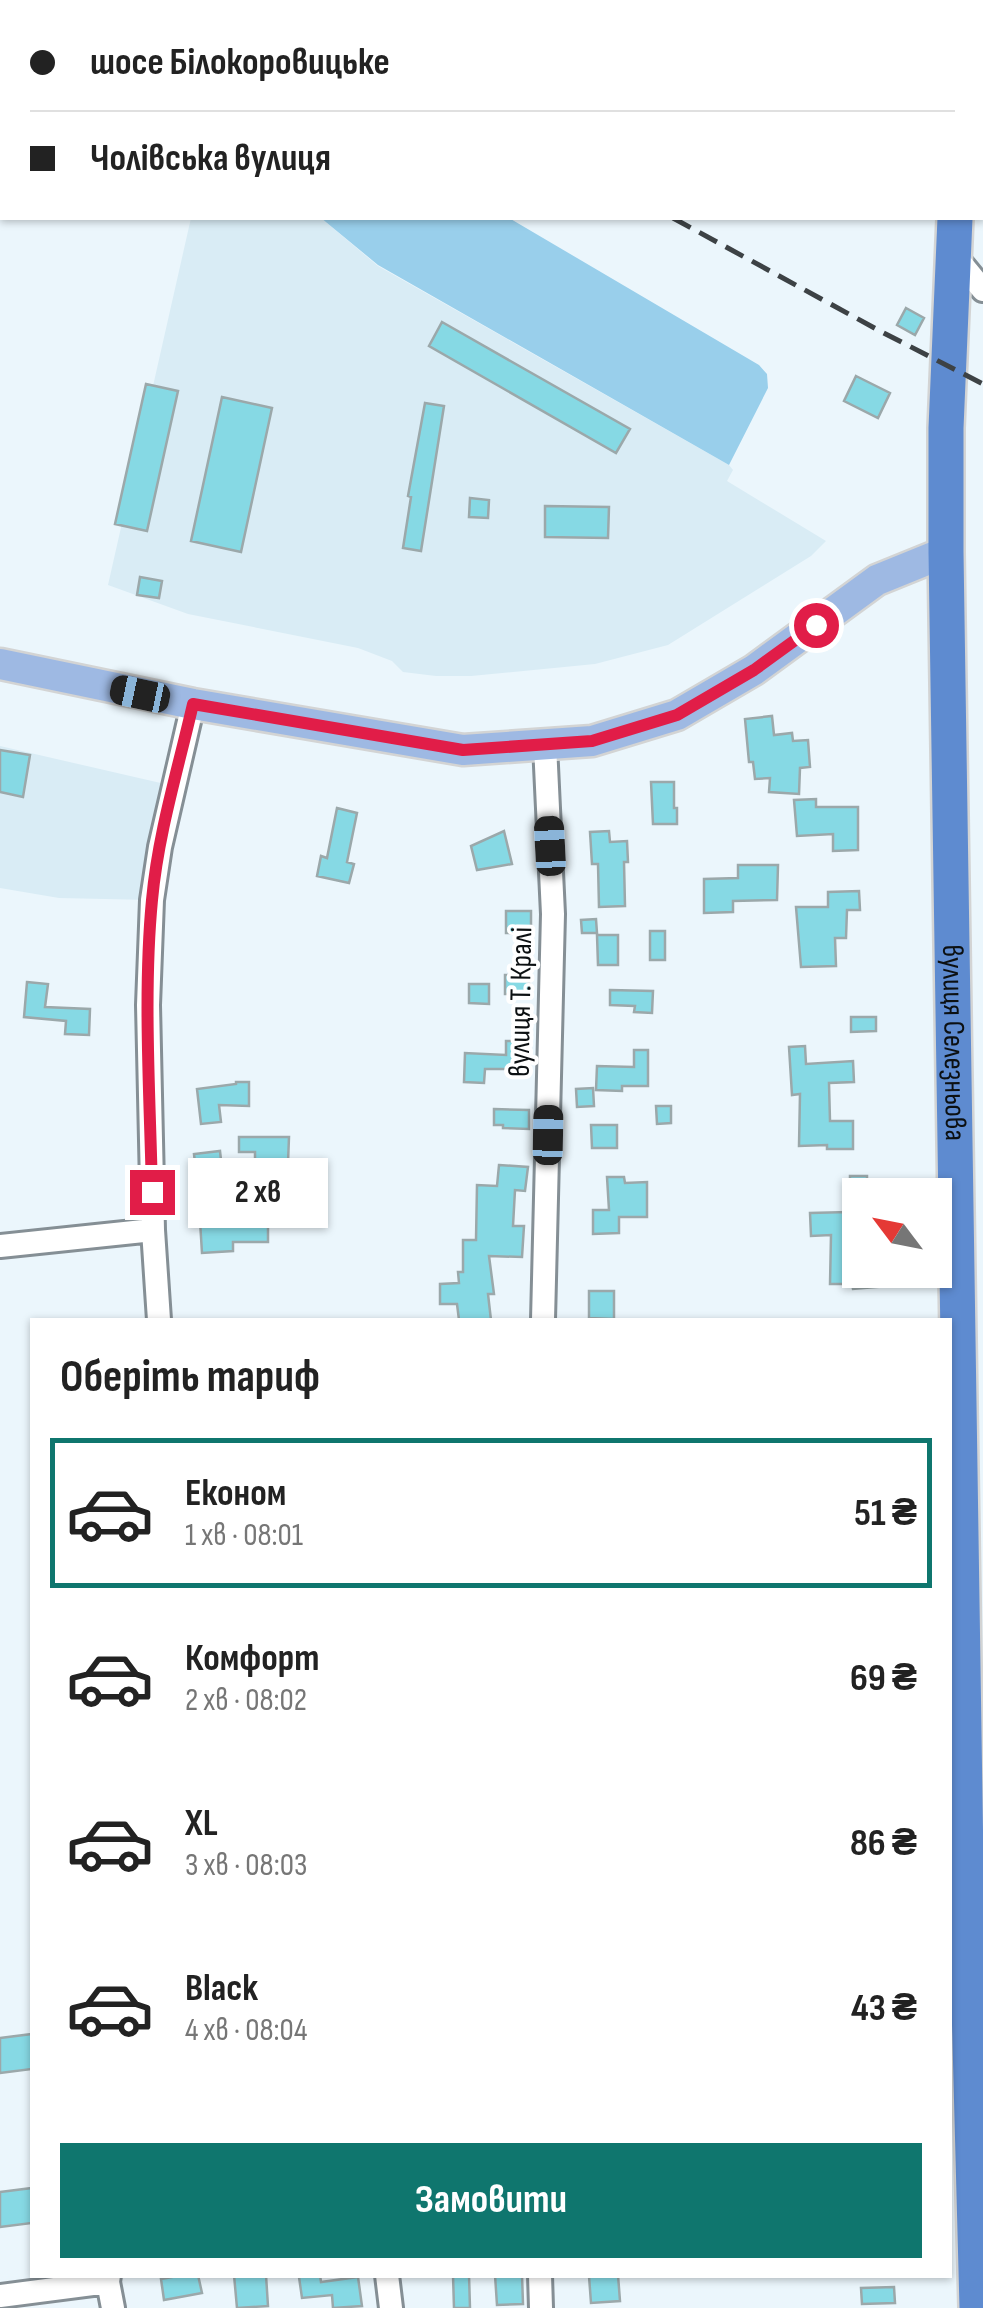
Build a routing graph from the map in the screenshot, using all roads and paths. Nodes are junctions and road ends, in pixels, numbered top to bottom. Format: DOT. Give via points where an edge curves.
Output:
graph roads {
  1 [pos="956,220"];
  2 [pos="955,256"];
  3 [pos="983,290"];
  4 [pos="946,552"];
  5 [pos="0,664"];
  6 [pos="193,704"];
  7 [pos="545,745"];
  8 [pos="152,1230"];
  9 [pos="0,1246"];
  10 [pos="159,1318"];
  11 [pos="543,1318"];
  12 [pos="962,2112"];
  13 [pos="109,2278"];
  14 [pos="386,2278"];
  15 [pos="540,2278"];
  16 [pos="0,2296"];
  17 [pos="113,2308"];
  18 [pos="390,2308"];
  19 [pos="541,2308"];
  20 [pos="977,2308"];
  1 -- 2 [label="highway, вулиця Селезньова"];
  2 -- 3 [label="street"];
  2 -- 4 [label="highway, вулиця Селезньова"];
  4 -- 7 [label="main road" via="877,580 754,670 677,715 592,741"];
  4 -- 12 [label="highway, вулиця Селезньова" via="966,1890"];
  5 -- 6 [label="main road"];
  6 -- 7 [label="main road" via="463,750"];
  6 -- 8 [label="street" via="152,900"];
  7 -- 11 [label="street, вулиця Т. Кралі" via="553,914"];
  8 -- 9 [label="street"];
  8 -- 10 [label="street"];
  12 -- 20 [label="highway, вулиця Селезньова"];
  13 -- 16 [label="street"];
  13 -- 17 [label="street"];
  14 -- 18 [label="street"];
  15 -- 19 [label="street"];
}
